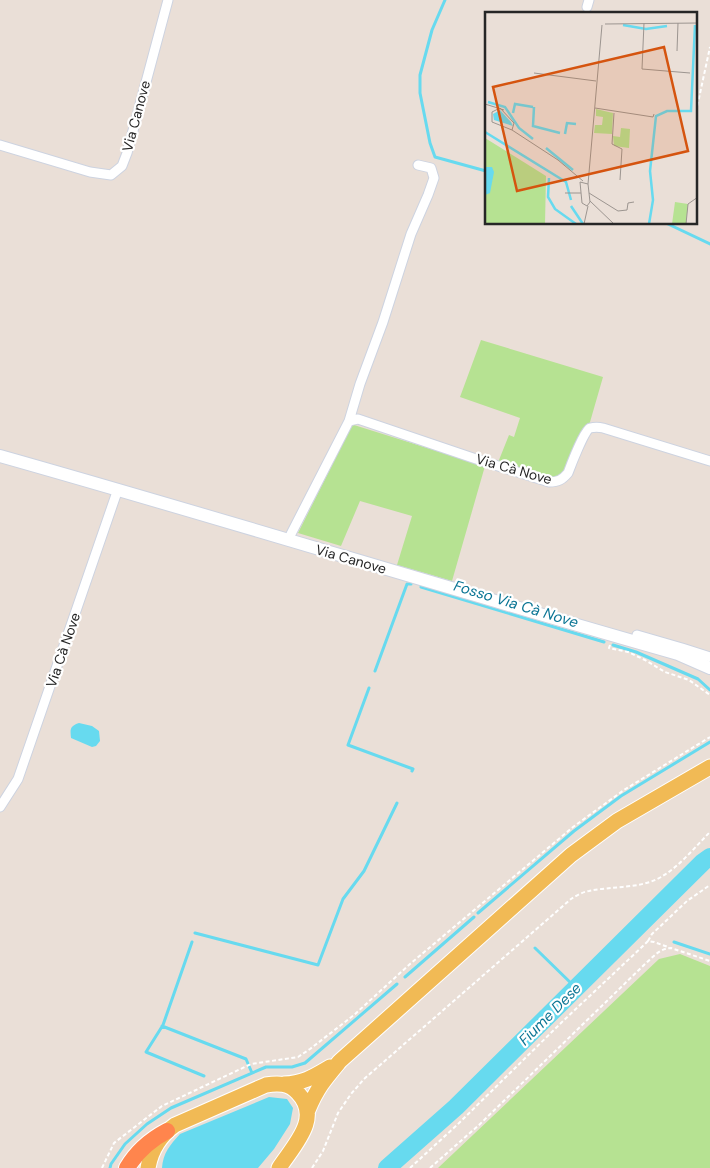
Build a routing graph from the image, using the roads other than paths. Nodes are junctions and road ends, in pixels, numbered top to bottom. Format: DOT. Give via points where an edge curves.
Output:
graph roads {
  1 [pos="168,0"];
  2 [pos="0,145"];
  3 [pos="418,165"];
  4 [pos="349,421"];
  5 [pos="0,456"];
  6 [pos="710,461"];
  7 [pos="118,489"];
  8 [pos="289,541"];
  9 [pos="637,635"];
  10 [pos="708,665"];
  11 [pos="710,767"];
  12 [pos="0,806"];
  13 [pos="340,1061"];
  14 [pos="284,1084"];
  15 [pos="308,1110"];
  16 [pos="167,1131"];
  17 [pos="127,1168"];
  18 [pos="148,1168"];
  19 [pos="279,1168"];
  1 -- 2 [label="street, Via Canove" via="122,166 111,175 90,172"];
  3 -- 4 [label="street" via="431,168 434,178 411,234"];
  4 -- 6 [label="street, Via Cà Nove" via="358,419 549,482 558,482 568,473 584,436 591,428 603,428"];
  4 -- 8 [label="street"];
  5 -- 7 [label="street, Via Canove"];
  7 -- 8 [label="street, Via Canove"];
  7 -- 12 [label="street, Via Cà Nove" via="18,779"];
  8 -- 10 [label="street, Via Canove"];
  9 -- 10 [label="street, Via Canove" via="682,648"];
  11 -- 13 [label="main road" via="617,821 571,855"];
  13 -- 14 [label="main road" via="310,1079"];
  13 -- 15 [label="main road" via="321,1083"];
  14 -- 15 [label="main road" via="297,1091"];
  14 -- 16 [label="main road" via="266,1085 182,1121"];
  15 -- 19 [label="main road" via="304,1129"];
  16 -- 17 [label="highway" via="144,1146"];
  16 -- 18 [label="main road" via="155,1148"];
}
